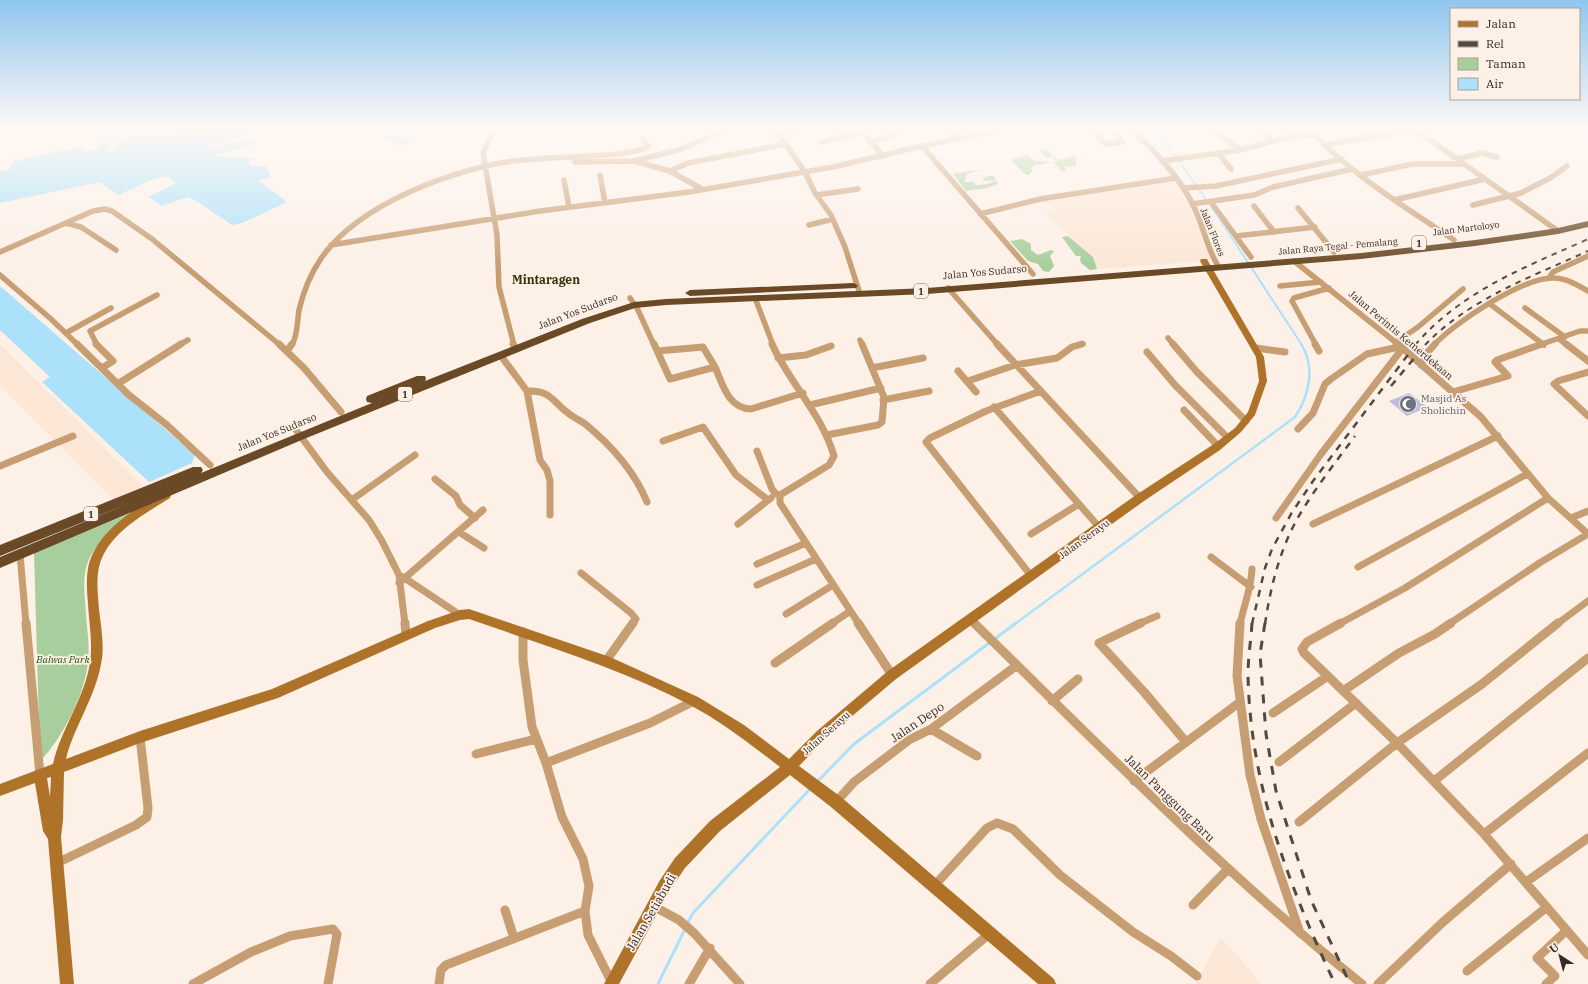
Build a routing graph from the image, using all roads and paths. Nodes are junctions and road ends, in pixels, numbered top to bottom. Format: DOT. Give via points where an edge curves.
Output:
graph roads {
  1 [pos="456,175"];
  2 [pos="486,175"];
  3 [pos="600,175"];
  4 [pos="678,175"];
  5 [pos="787,175"];
  6 [pos="806,175"];
  7 [pos="947,175"];
  8 [pos="1173,175"];
  9 [pos="1274,175"];
  10 [pos="1326,175"];
  11 [pos="1361,175"];
  12 [pos="1479,175"];
  13 [pos="1553,175"];
  14 [pos="1176,178"];
  15 [pos="1485,179"];
  16 [pos="564,180"];
  17 [pos="1184,188"];
  18 [pos="702,189"];
  19 [pos="858,189"];
  20 [pos="816,195"];
  21 [pos="1510,196"];
  22 [pos="1394,200"];
  23 [pos="1208,202"];
  24 [pos="605,203"];
  25 [pos="1192,204"];
  26 [pos="1473,205"];
  27 [pos="1254,206"];
  28 [pos="569,207"];
  29 [pos="1298,208"];
  30 [pos="980,214"];
  31 [pos="1588,217"];
  32 [pos="833,219"];
  33 [pos="494,220"];
  34 [pos="66,223"];
  35 [pos="1588,224"];
  36 [pos="809,225"];
  37 [pos="1315,227"];
  38 [pos="1555,228"];
  39 [pos="1274,232"];
  40 [pos="1236,236"];
  41 [pos="1454,240"];
  42 [pos="331,245"];
  43 [pos="116,250"];
  44 [pos="0,252"];
  45 [pos="1334,252"];
  46 [pos="1588,256"];
  47 [pos="1250,257"];
  48 [pos="1291,257"];
  49 [pos="1240,262"];
  50 [pos="1208,263"];
  51 [pos="1033,274"];
  52 [pos="0,275"];
  53 [pos="1548,278"];
  54 [pos="1321,282"];
  55 [pos="1280,286"];
  56 [pos="948,288"];
  57 [pos="1329,288"];
  58 [pos="1463,289"];
  59 [pos="859,290"];
  60 [pos="1588,291"];
  61 [pos="157,295"];
  62 [pos="756,298"];
  63 [pos="632,301"];
  64 [pos="1490,304"];
  65 [pos="111,308"];
  66 [pos="1525,308"];
  67 [pos="1588,331"];
  68 [pos="66,333"];
  69 [pos="1168,338"];
  70 [pos="1562,338"];
  71 [pos="188,340"];
  72 [pos="860,340"];
  73 [pos="1083,344"];
  74 [pos="1544,345"];
  75 [pos="514,346"];
  76 [pos="831,346"];
  77 [pos="1398,346"];
  78 [pos="1256,348"];
  79 [pos="287,351"];
  80 [pos="658,351"];
  81 [pos="1320,351"];
  82 [pos="1147,352"];
  83 [pos="1286,352"];
  84 [pos="501,356"];
  85 [pos="778,358"];
  86 [pos="923,358"];
  87 [pos="1588,361"];
  88 [pos="1015,365"];
  89 [pos="1421,365"];
  90 [pos="715,367"];
  91 [pos="102,368"];
  92 [pos="872,368"];
  93 [pos="958,370"];
  94 [pos="1585,373"];
  95 [pos="1588,378"];
  96 [pos="968,381"];
  97 [pos="119,383"];
  98 [pos="881,388"];
  99 [pos="527,391"];
  100 [pos="929,391"];
  101 [pos="976,392"];
  102 [pos="1041,392"];
  103 [pos="1453,392"];
  104 [pos="803,393"];
  105 [pos="883,400"];
  106 [pos="810,405"];
  107 [pos="994,407"];
  108 [pos="1184,410"];
  109 [pos="341,412"];
  110 [pos="1587,415"];
  111 [pos="1246,420"];
  112 [pos="1298,428"];
  113 [pos="298,433"];
  114 [pos="828,435"];
  115 [pos="73,436"];
  116 [pos="1498,436"];
  117 [pos="1228,438"];
  118 [pos="663,441"];
  119 [pos="1218,446"];
  120 [pos="757,451"];
  121 [pos="415,455"];
  122 [pos="210,465"];
  123 [pos="0,466"];
  124 [pos="1527,474"];
  125 [pos="436,480"];
  126 [pos="178,488"];
  127 [pos="778,495"];
  128 [pos="1140,498"];
  129 [pos="1548,498"];
  130 [pos="353,499"];
  131 [pos="768,500"];
  132 [pos="647,502"];
  133 [pos="1080,504"];
  134 [pos="483,510"];
  135 [pos="1588,511"];
  136 [pos="550,514"];
  137 [pos="475,518"];
  138 [pos="1276,518"];
  139 [pos="1571,518"];
  140 [pos="738,524"];
  141 [pos="1313,524"];
  142 [pos="1099,527"];
  143 [pos="459,532"];
  144 [pos="1032,534"];
  145 [pos="1588,534"];
  146 [pos="806,543"];
  147 [pos="484,548"];
  148 [pos="0,551"];
  149 [pos="20,554"];
  150 [pos="1211,557"];
  151 [pos="816,559"];
  152 [pos="0,563"];
  153 [pos="757,564"];
  154 [pos="1358,567"];
  155 [pos="1252,569"];
  156 [pos="581,573"];
  157 [pos="1032,577"];
  158 [pos="401,579"];
  159 [pos="758,585"];
  160 [pos="833,585"];
  161 [pos="1251,587"];
  162 [pos="1588,601"];
  163 [pos="849,612"];
  164 [pos="786,614"];
  165 [pos="460,615"];
  166 [pos="1157,616"];
  167 [pos="971,620"];
  168 [pos="523,632"];
  169 [pos="406,634"];
  170 [pos="1588,658"];
  171 [pos="606,661"];
  172 [pos="775,663"];
  173 [pos="1016,666"];
  174 [pos="892,675"];
  175 [pos="1328,676"];
  176 [pos="1078,679"];
  177 [pos="1344,691"];
  178 [pos="694,701"];
  179 [pos="1052,701"];
  180 [pos="1240,702"];
  181 [pos="1356,703"];
  182 [pos="1273,713"];
  183 [pos="931,729"];
  184 [pos="140,736"];
  185 [pos="536,739"];
  186 [pos="1186,742"];
  187 [pos="1397,743"];
  188 [pos="1588,753"];
  189 [pos="476,754"];
  190 [pos="977,756"];
  191 [pos="1278,762"];
  192 [pos="546,763"];
  193 [pos="790,767"];
  194 [pos="58,768"];
  195 [pos="40,775"];
  196 [pos="1134,781"];
  197 [pos="1434,781"];
  198 [pos="0,790"];
  199 [pos="836,802"];
  200 [pos="1299,822"];
  201 [pos="1484,834"];
  202 [pos="54,837"];
  203 [pos="1588,838"];
  204 [pos="56,863"];
  205 [pos="1511,864"];
  206 [pos="1228,869"];
  207 [pos="1526,882"];
  208 [pos="934,886"];
  209 [pos="1193,905"];
  210 [pos="653,906"];
  211 [pos="1547,907"];
  212 [pos="505,910"];
  213 [pos="585,911"];
  214 [pos="1567,930"];
  215 [pos="990,934"];
  216 [pos="1301,935"];
  217 [pos="514,938"];
  218 [pos="710,948"];
  219 [pos="1588,955"];
  220 [pos="1467,971"];
  221 [pos="1197,976"];
  222 [pos="612,983"];
  223 [pos="68,984"];
  224 [pos="193,984"];
  225 [pos="328,984"];
  226 [pos="439,984"];
  227 [pos="689,984"];
  228 [pos="740,984"];
  229 [pos="930,984"];
  230 [pos="1049,984"];
  231 [pos="1362,984"];
  232 [pos="1378,984"];
  233 [pos="1546,984"];
  1 -- 42 [label="street" via="394,200 358,222"];
  2 -- 33 [label="street"];
  3 -- 24 [label="street"];
  4 -- 18 [label="street"];
  5 -- 18 [label="street"];
  6 -- 20 [label="street"];
  7 -- 30 [label="street"];
  8 -- 14 [label="street, Jalan Flores"];
  9 -- 17 [label="street"];
  10 -- 23 [label="street" via="1273,187 1254,195"];
  11 -- 22 [label="street"];
  12 -- 15 [label="street"];
  13 -- 21 [label="street" via="1532,188"];
  14 -- 17 [label="street, Jalan Flores"];
  14 -- 30 [label="street" via="1040,199"];
  15 -- 21 [label="street"];
  15 -- 22 [label="street"];
  16 -- 28 [label="street"];
  17 -- 25 [label="street, Jalan Flores"];
  18 -- 24 [label="street"];
  19 -- 20 [label="street"];
  20 -- 32 [label="street"];
  21 -- 26 [label="street"];
  21 -- 38 [label="street"];
  22 -- 41 [label="street"];
  23 -- 25 [label="street"];
  23 -- 40 [label="street"];
  24 -- 28 [label="street"];
  25 -- 50 [label="street, Jalan Flores"];
  27 -- 39 [label="street"];
  28 -- 33 [label="street"];
  29 -- 37 [label="street"];
  30 -- 51 [label="street"];
  31 -- 38 [label="highway, Jalan Martoloyo / 1"];
  32 -- 36 [label="street"];
  32 -- 59 [label="street"];
  33 -- 42 [label="street"];
  33 -- 75 [label="street" via="498,277"];
  34 -- 43 [label="street" via="81,227"];
  34 -- 44 [label="street"];
  34 -- 79 [label="street" via="97,210 112,211 152,239"];
  35 -- 38 [label="highway, Jalan Raya Tegal - Pemalang / 1"];
  37 -- 39 [label="street"];
  37 -- 45 [label="street"];
  38 -- 41 [label="highway, Jalan Martoloyo / 1"];
  38 -- 48 [label="highway, Jalan Raya Tegal - Pemalang / 1" via="1422,249"];
  39 -- 40 [label="street"];
  40 -- 47 [label="street"];
  41 -- 45 [label="highway, Jalan Martoloyo / 1"];
  42 -- 79 [label="street" via="308,281 299,312 296,340"];
  45 -- 48 [label="highway, Jalan Martoloyo / 1"];
  46 -- 53 [label="street" via="1553,272"];
  47 -- 48 [label="highway, Jalan Martoloyo / 1"];
  47 -- 49 [label="highway, Jalan Raya Tegal - Pemalang / 1"];
  48 -- 49 [label="highway, Jalan Raya Tegal - Pemalang / 1" via="1262,263"];
  48 -- 54 [label="street, Jalan Perintis Kemerdekaan"];
  49 -- 50 [label="highway, Jalan Raya Tegal - Pemalang / 1"];
  50 -- 51 [label="highway, Jalan Yos Sudarso / 1"];
  50 -- 56 [label="highway, Jalan Yos Sudarso / 1"];
  50 -- 78 [label="street, Jalan Serayu"];
  51 -- 59 [label="highway, Jalan Yos Sudarso / 1"];
  52 -- 68 [label="street"];
  53 -- 60 [label="street" via="1572,281"];
  53 -- 64 [label="street" via="1518,289"];
  54 -- 55 [label="street"];
  54 -- 57 [label="street, Jalan Perintis Kemerdekaan"];
  56 -- 59 [label="highway, Jalan Yos Sudarso / 1"];
  56 -- 88 [label="street"];
  57 -- 77 [label="street, Jalan Perintis Kemerdekaan"];
  57 -- 81 [label="street" via="1294,298 1292,301"];
  58 -- 77 [label="street"];
  59 -- 62 [label="highway, Jalan Yos Sudarso / 1"];
  59 -- 63 [label="highway, Jalan Yos Sudarso / 1" via="652,294"];
  61 -- 91 [label="street" via="90,331 94,341 113,361"];
  62 -- 63 [label="highway, Jalan Yos Sudarso / 1"];
  62 -- 85 [label="street"];
  63 -- 75 [label="highway, Jalan Yos Sudarso / 1" via="586,321"];
  63 -- 80 [label="street"];
  64 -- 74 [label="street"];
  64 -- 89 [label="street" via="1447,332 1422,359"];
  65 -- 68 [label="street"];
  66 -- 70 [label="street"];
  67 -- 70 [label="street" via="1580,331"];
  68 -- 91 [label="street"];
  69 -- 111 [label="street" via="1197,372"];
  70 -- 74 [label="street"];
  70 -- 87 [label="street"];
  71 -- 97 [label="street"];
  72 -- 92 [label="street"];
  73 -- 88 [label="street" via="1072,347 1057,358"];
  74 -- 103 [label="street" via="1495,360 1508,376"];
  75 -- 84 [label="highway, Jalan Yos Sudarso / 1"];
  75 -- 109 [label="highway, Jalan Yos Sudarso / 1"];
  76 -- 85 [label="street" via="806,355"];
  77 -- 89 [label="street, Jalan Perintis Kemerdekaan"];
  77 -- 112 [label="street" via="1367,354 1331,379 1325,384 1313,413"];
  77 -- 138 [label="street"];
  78 -- 83 [label="street"];
  78 -- 111 [label="street, Jalan Serayu" via="1260,357 1263,381 1252,413"];
  79 -- 109 [label="street"];
  80 -- 90 [label="street" via="703,347"];
  80 -- 90 [label="street" via="670,379"];
  82 -- 117 [label="street" via="1175,385"];
  84 -- 99 [label="street"];
  84 -- 113 [label="highway, Jalan Yos Sudarso / 1"];
  85 -- 104 [label="street"];
  86 -- 92 [label="street"];
  88 -- 96 [label="street"];
  88 -- 102 [label="street"];
  89 -- 103 [label="street, Jalan Perintis Kemerdekaan"];
  90 -- 104 [label="street" via="729,398 745,410"];
  91 -- 97 [label="street"];
  92 -- 98 [label="street"];
  93 -- 96 [label="street"];
  94 -- 95 [label="street"];
  94 -- 110 [label="street" via="1554,384"];
  96 -- 101 [label="street"];
  97 -- 122 [label="street" via="129,395 167,425"];
  98 -- 105 [label="street"];
  98 -- 106 [label="street"];
  99 -- 132 [label="street" via="538,390 551,395 565,411 612,448 631,468 642,486"];
  99 -- 136 [label="street" via="540,460 547,470 550,481"];
  100 -- 105 [label="street"];
  102 -- 107 [label="street"];
  102 -- 128 [label="street"];
  103 -- 116 [label="street, Jalan Perintis Kemerdekaan"];
  104 -- 106 [label="street"];
  105 -- 114 [label="street" via="881,424"];
  106 -- 114 [label="street"];
  107 -- 133 [label="street"];
  107 -- 157 [label="street" via="926,442"];
  108 -- 119 [label="street"];
  109 -- 113 [label="highway, Jalan Yos Sudarso / 1"];
  111 -- 117 [label="street, Jalan Serayu"];
  113 -- 122 [label="highway, Jalan Yos Sudarso / 1"];
  113 -- 126 [label="highway, Jalan Yos Sudarso / 1"];
  113 -- 130 [label="street" via="327,472"];
  114 -- 127 [label="street" via="834,456 832,463"];
  115 -- 123 [label="street"];
  116 -- 124 [label="street, Jalan Perintis Kemerdekaan"];
  116 -- 141 [label="street"];
  117 -- 119 [label="street, Jalan Serayu"];
  118 -- 131 [label="street" via="703,427 737,477"];
  119 -- 128 [label="street, Jalan Serayu"];
  120 -- 127 [label="street" via="770,484"];
  121 -- 130 [label="street"];
  122 -- 148 [label="highway, Jalan Yos Sudarso / 1"];
  124 -- 129 [label="street, Jalan Perintis Kemerdekaan"];
  124 -- 154 [label="street"];
  125 -- 137 [label="street" via="456,496 460,505"];
  126 -- 149 [label="highway, Jalan Yos Sudarso / 1"];
  126 -- 194 [label="street" via="122,525 97,556 94,567 96,661 85,702 64,747"];
  127 -- 131 [label="street"];
  127 -- 146 [label="street" via="780,503"];
  128 -- 142 [label="street, Jalan Serayu"];
  129 -- 139 [label="street, Jalan Perintis Kemerdekaan"];
  129 -- 175 [label="street" via="1405,588 1307,642 1302,649 1304,653"];
  130 -- 158 [label="street" via="370,520"];
  131 -- 140 [label="street"];
  133 -- 142 [label="street"];
  133 -- 144 [label="street"];
  134 -- 137 [label="street"];
  135 -- 139 [label="street"];
  137 -- 143 [label="street"];
  139 -- 145 [label="street, Jalan Perintis Kemerdekaan"];
  142 -- 157 [label="street, Jalan Serayu"];
  143 -- 147 [label="street"];
  143 -- 158 [label="street"];
  145 -- 177 [label="street" via="1435,634 1399,653"];
  146 -- 151 [label="street"];
  146 -- 153 [label="street"];
  149 -- 152 [label="highway, Jalan Yos Sudarso / 1"];
  149 -- 195 [label="street"];
  150 -- 161 [label="street"];
  151 -- 159 [label="street"];
  151 -- 160 [label="street"];
  155 -- 161 [label="street"];
  156 -- 171 [label="street" via="631,612 636,619"];
  157 -- 167 [label="street, Jalan Serayu"];
  158 -- 165 [label="street"];
  158 -- 169 [label="street"];
  160 -- 163 [label="street"];
  160 -- 164 [label="street"];
  161 -- 180 [label="street" via="1244,603 1239,629 1237,676"];
  162 -- 187 [label="street" via="1482,684"];
  163 -- 172 [label="street"];
  163 -- 174 [label="street"];
  165 -- 168 [label="street" via="482,617"];
  165 -- 169 [label="street"];
  166 -- 186 [label="street" via="1099,643"];
  167 -- 173 [label="street, Jalan Panggung Baru"];
  167 -- 174 [label="street, Jalan Serayu"];
  168 -- 171 [label="street"];
  168 -- 185 [label="street" via="528,704"];
  169 -- 184 [label="street" via="274,694"];
  170 -- 197 [label="street"];
  171 -- 178 [label="street"];
  173 -- 179 [label="street, Jalan Panggung Baru"];
  173 -- 183 [label="street, Jalan Depo"];
  174 -- 193 [label="street, Jalan Serayu" via="821,735"];
  175 -- 177 [label="street"];
  175 -- 182 [label="street"];
  176 -- 179 [label="street"];
  177 -- 181 [label="street"];
  178 -- 192 [label="street" via="650,723"];
  178 -- 193 [label="street" via="740,729"];
  179 -- 196 [label="street, Jalan Panggung Baru"];
  180 -- 186 [label="street"];
  180 -- 216 [label="street" via="1250,775 1261,819"];
  181 -- 187 [label="street"];
  181 -- 191 [label="street"];
  183 -- 190 [label="street"];
  183 -- 199 [label="street, Jalan Depo" via="910,740 860,777"];
  184 -- 194 [label="street"];
  184 -- 204 [label="street" via="147,817 136,825"];
  185 -- 189 [label="street"];
  185 -- 192 [label="street"];
  186 -- 196 [label="street"];
  187 -- 197 [label="street"];
  187 -- 200 [label="street"];
  188 -- 201 [label="street"];
  192 -- 213 [label="street" via="562,817 586,868 589,886"];
  193 -- 199 [label="street"];
  193 -- 210 [label="street, Jalan Setiabudi" via="701,840 680,863"];
  194 -- 195 [label="street"];
  194 -- 202 [label="street" via="57,824"];
  195 -- 198 [label="street"];
  195 -- 202 [label="street" via="50,831"];
  196 -- 206 [label="street, Jalan Panggung Baru"];
  197 -- 201 [label="street"];
  199 -- 208 [label="street"];
  201 -- 205 [label="street"];
  202 -- 204 [label="street"];
  203 -- 207 [label="street"];
  204 -- 223 [label="street"];
  205 -- 207 [label="street"];
  205 -- 232 [label="street" via="1442,922"];
  206 -- 209 [label="street"];
  206 -- 216 [label="street, Jalan Panggung Baru"];
  207 -- 211 [label="street"];
  208 -- 215 [label="street"];
  208 -- 221 [label="street" via="987,828 997,823 1002,824 1019,834 1060,875 1133,932"];
  210 -- 218 [label="street" via="679,920"];
  210 -- 222 [label="street, Jalan Setiabudi"];
  211 -- 214 [label="street"];
  211 -- 220 [label="street"];
  212 -- 217 [label="street"];
  213 -- 217 [label="street"];
  213 -- 222 [label="street" via="588,935"];
  214 -- 219 [label="street"];
  214 -- 233 [label="street" via="1537,958 1555,976"];
  215 -- 229 [label="street"];
  215 -- 230 [label="street"];
  216 -- 231 [label="street, Jalan Panggung Baru"];
  217 -- 226 [label="street" via="446,965 441,970"];
  218 -- 227 [label="street"];
  218 -- 228 [label="street"];
  224 -- 225 [label="street" via="251,952 290,936 333,929 337,934"];
}
